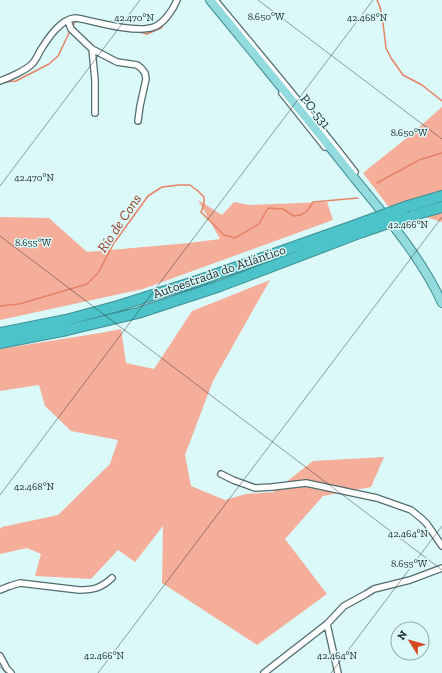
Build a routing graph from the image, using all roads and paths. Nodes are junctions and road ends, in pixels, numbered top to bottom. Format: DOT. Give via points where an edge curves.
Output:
graph roads {
  1 [pos="177,0"];
  2 [pos="206,0"];
  3 [pos="210,0"];
  4 [pos="215,0"];
  5 [pos="68,21"];
  6 [pos="92,49"];
  7 [pos="0,81"];
  8 [pos="95,113"];
  9 [pos="138,121"];
  10 [pos="442,196"];
  11 [pos="375,203"];
  12 [pos="442,207"];
  13 [pos="359,228"];
  14 [pos="442,303"];
  15 [pos="0,333"];
  16 [pos="0,343"];
  17 [pos="221,474"];
  18 [pos="442,546"];
  19 [pos="442,568"];
  20 [pos="112,578"];
  21 [pos="0,590"];
  22 [pos="327,624"];
  23 [pos="0,656"];
  24 [pos="9,672"];
  25 [pos="264,673"];
  26 [pos="338,673"];
  1 -- 5 [label="street" via="161,23 152,28 135,29 75,18"];
  2 -- 11 [label="street, PO-531" via="326,148"];
  3 -- 11 [label="main road, PO-531"];
  4 -- 11 [label="street, PO-531" via="338,150"];
  5 -- 6 [label="street" via="71,29"];
  5 -- 7 [label="street" via="63,22 50,37 29,67"];
  6 -- 8 [label="street"];
  6 -- 9 [label="street" via="117,62 142,68 146,79"];
  10 -- 13 [label="highway, Autoestrada do Atlántico, bridge" via="408,206"];
  11 -- 14 [label="main road, PO-531" via="424,269"];
  12 -- 13 [label="highway, Autoestrada do Atlántico, bridge"];
  13 -- 15 [label="highway, Autoestrada do Atlántico" via="118,306 66,320"];
  13 -- 16 [label="highway, Autoestrada do Atlántico" via="220,286 138,313"];
  17 -- 18 [label="street" via="255,488 306,483 377,498 411,510 427,524"];
  19 -- 22 [label="street" via="410,580 374,589 344,606"];
  20 -- 21 [label="street" via="105,584 88,590 20,583"];
  22 -- 25 [label="street"];
  22 -- 26 [label="street"];
  23 -- 24 [label="street"];
}
